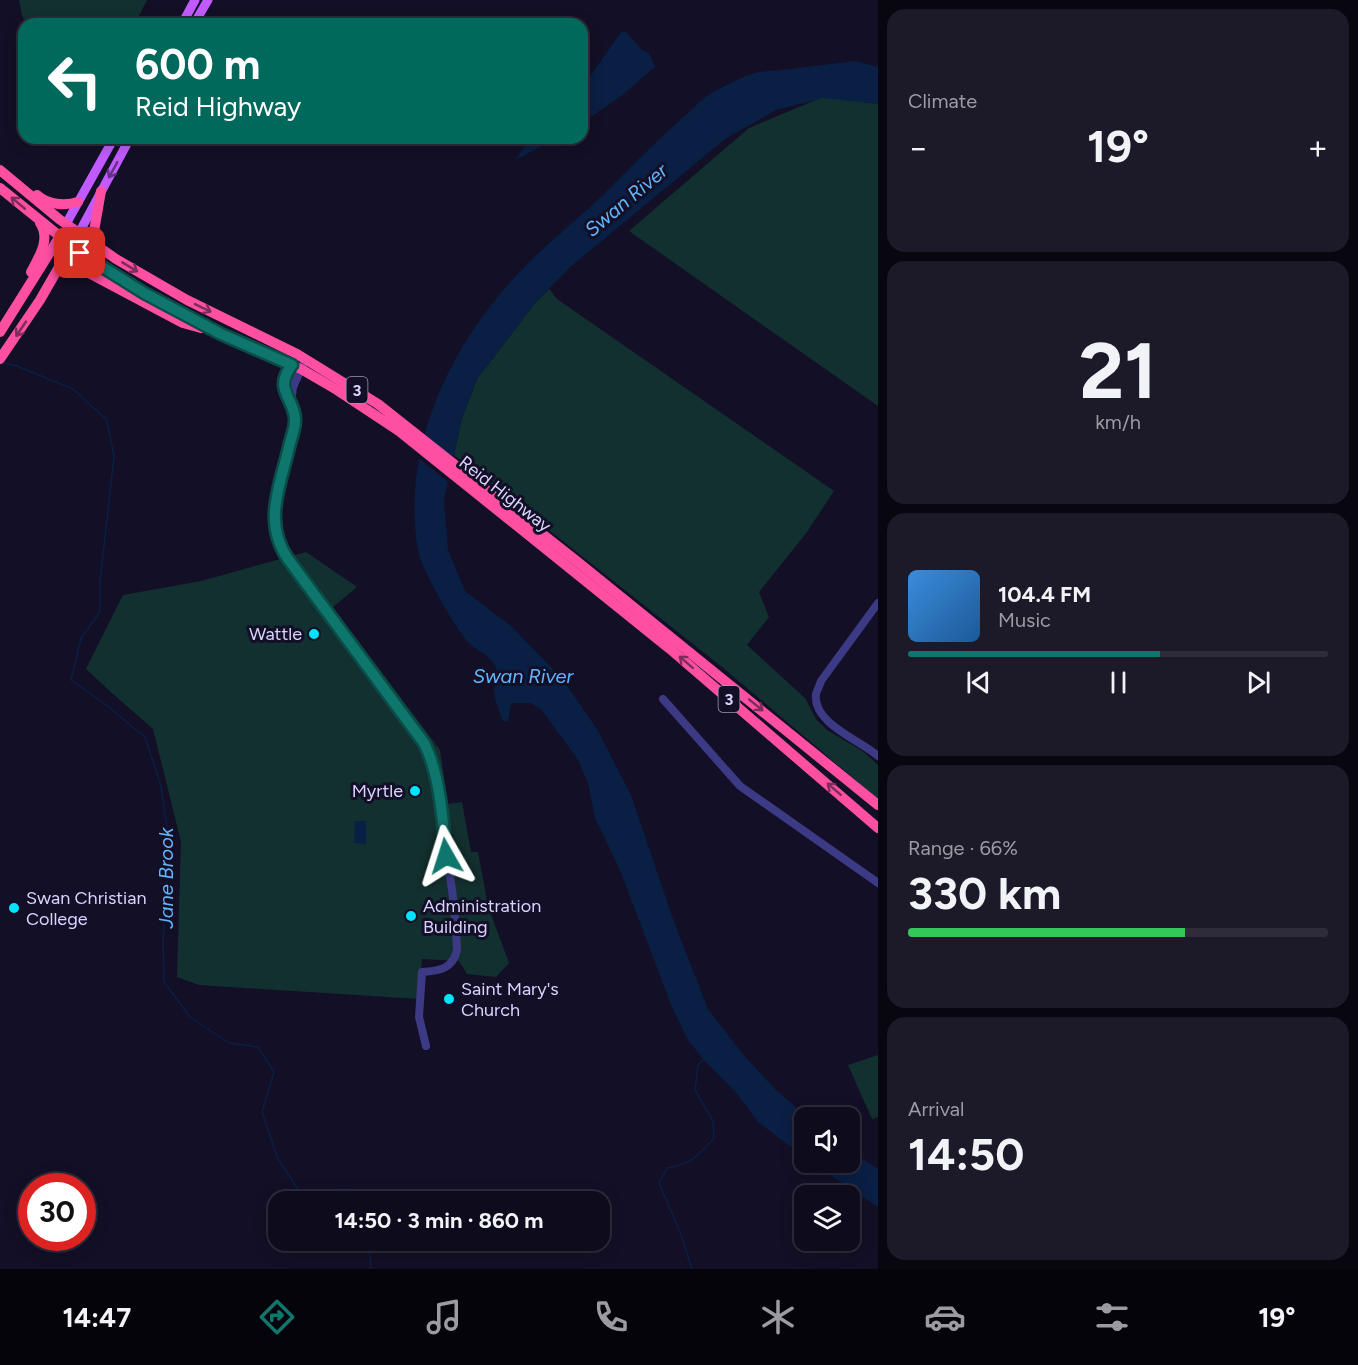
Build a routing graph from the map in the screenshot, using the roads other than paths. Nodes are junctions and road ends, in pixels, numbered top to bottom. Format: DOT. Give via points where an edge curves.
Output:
graph roads {
  1 [pos="195,0"];
  2 [pos="208,0"];
  3 [pos="185,18"];
  4 [pos="198,18"];
  5 [pos="111,144"];
  6 [pos="127,144"];
  7 [pos="0,164"];
  8 [pos="0,170"];
  9 [pos="0,188"];
  10 [pos="101,191"];
  11 [pos="78,202"];
  12 [pos="36,218"];
  13 [pos="66,224"];
  14 [pos="79,233"];
  15 [pos="60,238"];
  16 [pos="71,246"];
  17 [pos="97,246"];
  18 [pos="58,270"];
  19 [pos="12,312"];
  20 [pos="0,332"];
  21 [pos="221,334"];
  22 [pos="0,359"];
  23 [pos="299,362"];
  24 [pos="578,568"];
  25 [pos="878,603"];
  26 [pos="663,699"];
  27 [pos="878,756"];
  28 [pos="878,805"];
  29 [pos="878,828"];
  30 [pos="878,883"];
  31 [pos="426,1046"];
  1 -- 3 [label="main road"];
  2 -- 4 [label="main road"];
  5 -- 11 [label="main road"];
  6 -- 10 [label="main road, one-way"];
  7 -- 11 [label="highway" via="41,199 64,204"];
  8 -- 13 [label="highway, 3"];
  12 -- 9 [label="highway, 3, one-way"];
  10 -- 14 [label="main road"];
  10 -- 17 [label="highway" via="93,237"];
  11 -- 13 [label="main road"];
  12 -- 15 [label="highway, 3"];
  12 -- 19 [label="highway" via="45,234 44,247"];
  13 -- 14 [label="highway, 3"];
  13 -- 15 [label="highway"];
  14 -- 16 [label="highway"];
  14 -- 17 [label="highway, Reid Highway / 3"];
  15 -- 16 [label="highway, 3"];
  15 -- 19 [label="highway"];
  16 -- 18 [label="highway"];
  16 -- 21 [label="highway, Reid Highway / 3" via="144,293"];
  17 -- 23 [label="highway, Reid Highway / 3, one-way"];
  18 -- 21 [label="highway" via="72,264 183,323"];
  18 -- 22 [label="highway, one-way"];
  19 -- 20 [label="highway"];
  21 -- 23 [label="highway, Reid Highway / 3"];
  23 -- 24 [label="highway, Reid Highway / 3" via="413,437"];
  23 -- 31 [label="street" via="291,403 295,423 274,512 279,544 420,736 434,773 457,950 449,966 422,972 419,1017"];
  24 -- 28 [label="highway, Reid Highway / 3, one-way"];
  29 -- 24 [label="highway, Reid Highway / 3, one-way"];
  25 -- 27 [label="street" via="821,681 816,695 821,716"];
  26 -- 30 [label="street" via="740,786"];
}
